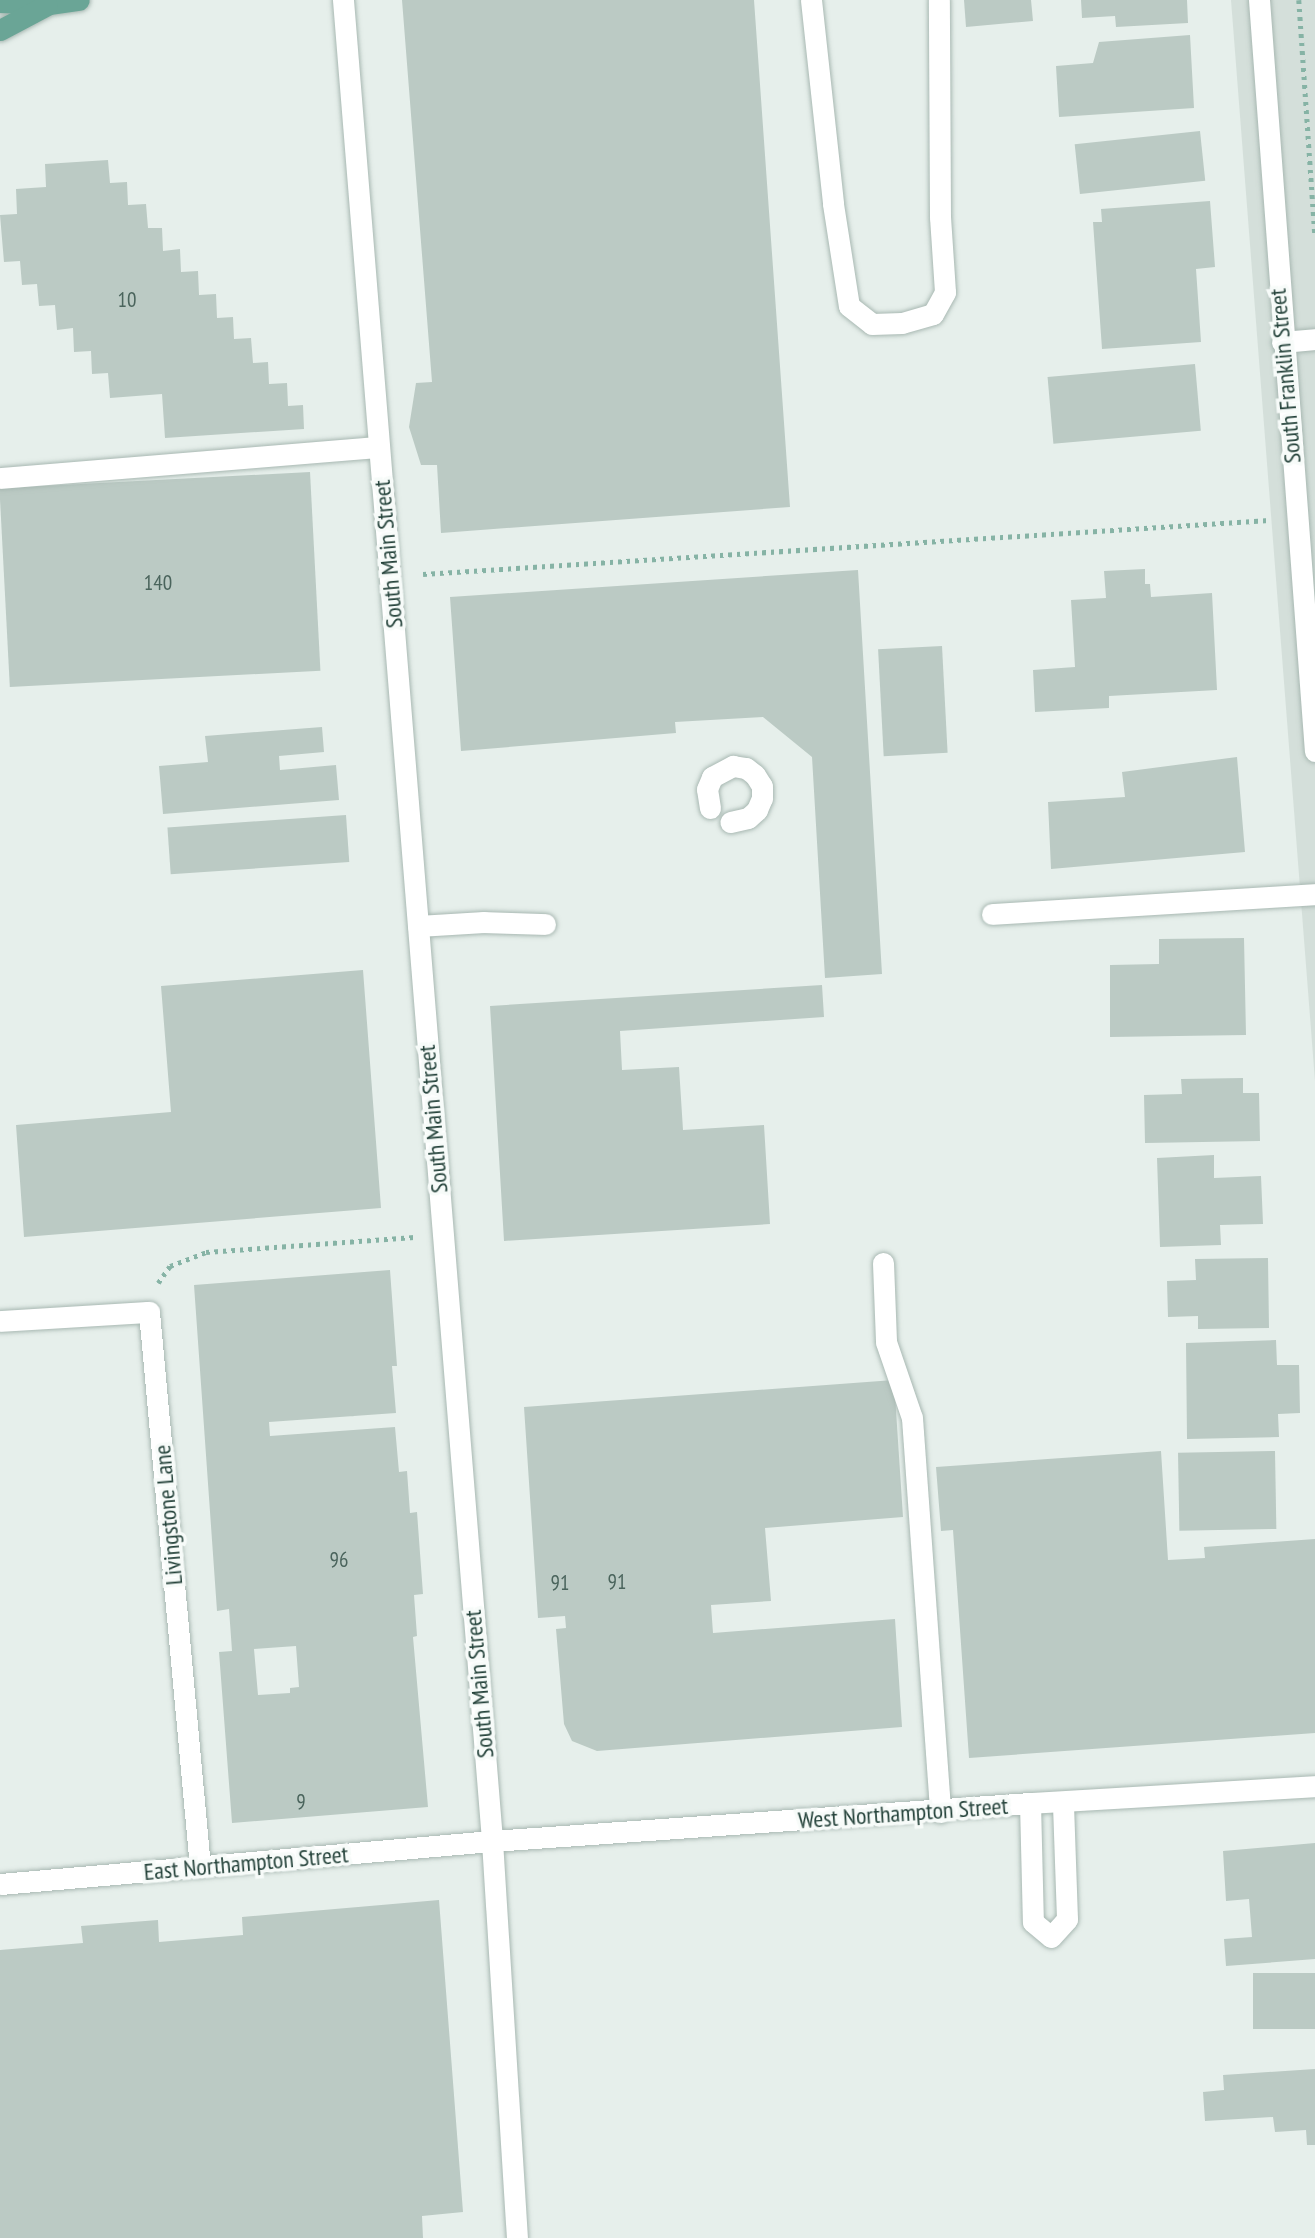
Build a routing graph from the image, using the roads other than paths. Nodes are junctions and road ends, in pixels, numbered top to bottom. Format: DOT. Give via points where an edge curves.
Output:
graph roads {
  1 [pos="79,0"];
  2 [pos="343,0"];
  3 [pos="811,0"];
  4 [pos="939,0"];
  5 [pos="1259,0"];
  6 [pos="0,2"];
  7 [pos="49,4"];
  8 [pos="0,30"];
  9 [pos="1315,339"];
  10 [pos="1282,342"];
  11 [pos="379,447"];
  12 [pos="0,478"];
  13 [pos="1315,751"];
  14 [pos="710,808"];
  15 [pos="730,822"];
  16 [pos="1315,894"];
  17 [pos="992,914"];
  18 [pos="545,924"];
  19 [pos="418,926"];
  20 [pos="883,1263"];
  21 [pos="0,1321"];
  22 [pos="1315,1786"];
  23 [pos="1063,1802"];
  24 [pos="1030,1803"];
  25 [pos="940,1812"];
  26 [pos="492,1841"];
  27 [pos="200,1867"];
  28 [pos="0,1884"];
  29 [pos="517,2238"];
  1 -- 7 [label="main road"];
  2 -- 11 [label="street, South Main Street"];
  3 -- 4 [label="street" via="832,204 849,306 872,324 902,323 933,314 945,292"];
  5 -- 10 [label="street, South Franklin Street"];
  6 -- 7 [label="main road"];
  7 -- 8 [label="main road"];
  9 -- 10 [label="street"];
  10 -- 13 [label="street, South Franklin Street"];
  11 -- 12 [label="street"];
  11 -- 19 [label="street, South Main Street"];
  14 -- 15 [label="street" via="707,789 712,777 733,766 746,768 762,786 762,798 748,818"];
  16 -- 17 [label="street"];
  18 -- 19 [label="street"];
  19 -- 26 [label="street, South Main Street"];
  20 -- 25 [label="street" via="886,1342 912,1418"];
  21 -- 27 [label="street, Livingstone Lane" via="149,1312"];
  22 -- 23 [label="street, West Northampton Street"];
  23 -- 24 [label="street, West Northampton Street"];
  23 -- 24 [label="street" via="1067,1919 1051,1937 1033,1922"];
  24 -- 25 [label="street, West Northampton Street"];
  25 -- 26 [label="street, West Northampton Street"];
  26 -- 27 [label="street, East Northampton Street"];
  26 -- 29 [label="street, South Main Street"];
  27 -- 28 [label="street, East Northampton Street"];
}
